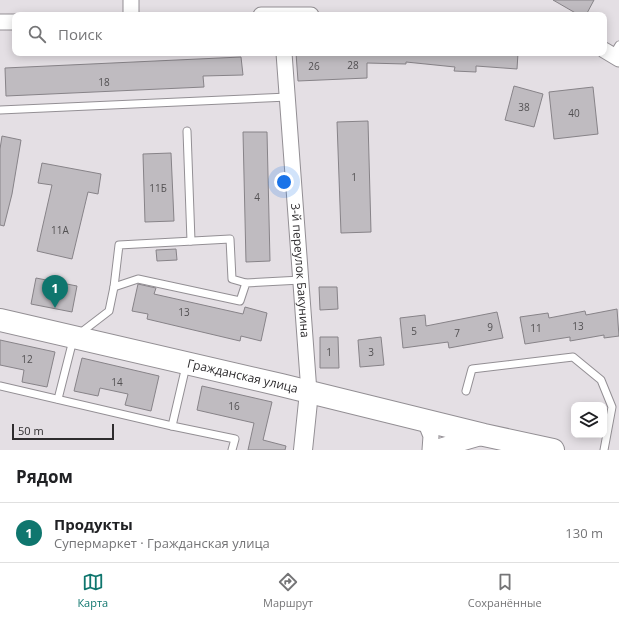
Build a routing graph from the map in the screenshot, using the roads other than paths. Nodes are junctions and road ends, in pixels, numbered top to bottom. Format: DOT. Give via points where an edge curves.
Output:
graph roads {
  1 [pos="131,0"];
  2 [pos="131,12"];
  3 [pos="0,22"];
  4 [pos="12,22"];
  5 [pos="284,56"];
  6 [pos="288,97"];
  7 [pos="0,110"];
  8 [pos="187,131"];
  9 [pos="191,241"];
  10 [pos="301,280"];
  11 [pos="246,283"];
  12 [pos="114,287"];
  13 [pos="0,320"];
  14 [pos="74,337"];
  15 [pos="187,363"];
  16 [pos="0,386"];
  17 [pos="466,391"];
  18 [pos="309,392"];
  19 [pos="58,399"];
  20 [pos="425,421"];
  21 [pos="172,426"];
  22 [pos="490,443"];
  23 [pos="232,450"];
  24 [pos="303,450"];
  25 [pos="430,450"];
  26 [pos="433,450"];
  27 [pos="553,450"];
  28 [pos="604,450"];
  1 -- 2 [label="street"];
  3 -- 4 [label="street"];
  5 -- 6 [label="street, 3-й переулок Бакунина"];
  6 -- 7 [label="lane"];
  6 -- 10 [label="street, 3-й переулок Бакунина"];
  8 -- 9 [label="lane"];
  9 -- 11 [label="lane" via="230,239 232,279"];
  9 -- 12 [label="lane" via="119,245"];
  10 -- 11 [label="lane"];
  10 -- 18 [label="street, 3-й переулок Бакунина"];
  11 -- 12 [label="lane" via="240,301 138,279"];
  12 -- 14 [label="lane" via="109,311"];
  13 -- 14 [label="main road, Гражданская улица"];
  14 -- 15 [label="main road, Гражданская улица"];
  14 -- 19 [label="lane"];
  15 -- 18 [label="main road, Гражданская улица"];
  15 -- 21 [label="lane"];
  16 -- 19 [label="lane"];
  17 -- 28 [label="lane" via="472,369 573,357 601,380 612,406"];
  18 -- 20 [label="main road, Гражданская улица"];
  18 -- 24 [label="street"];
  19 -- 21 [label="lane"];
  20 -- 22 [label="main road, Гражданская улица"];
  20 -- 25 [label="street" via="432,436"];
  21 -- 23 [label="lane" via="235,439"];
  22 -- 26 [label="street"];
  22 -- 27 [label="main road, Гражданская улица"];
}
